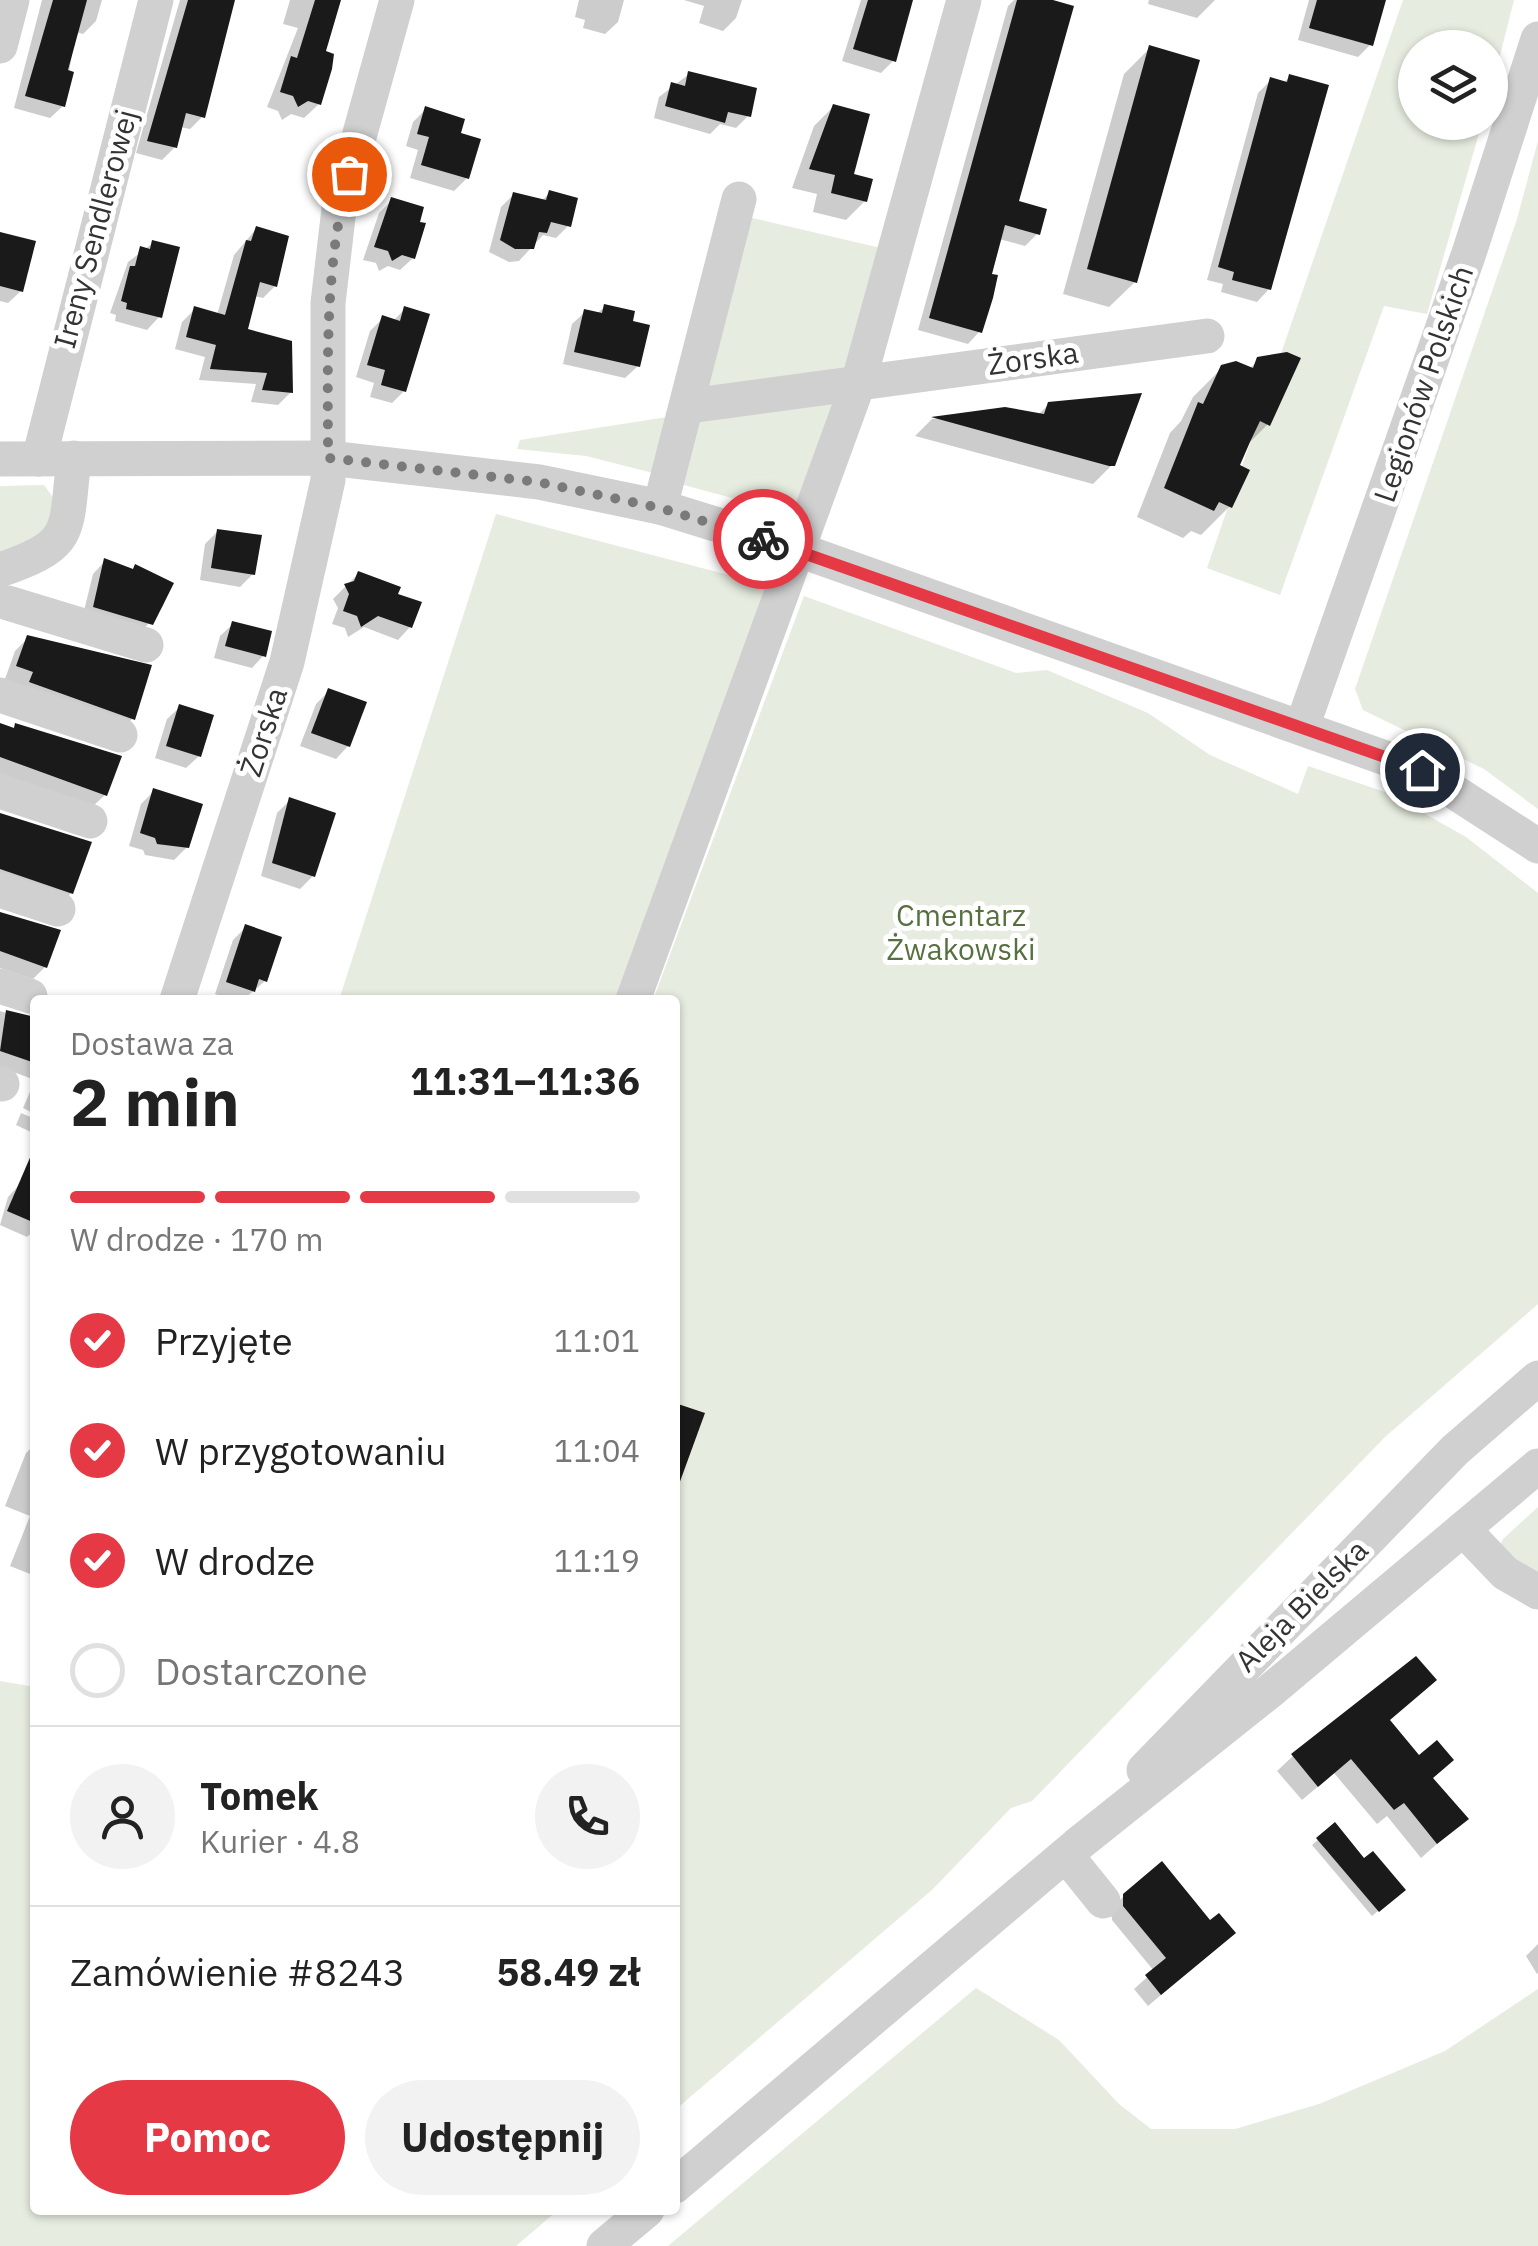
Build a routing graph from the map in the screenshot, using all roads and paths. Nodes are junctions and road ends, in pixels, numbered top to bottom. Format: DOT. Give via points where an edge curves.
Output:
graph roads {
  1 [pos="12,0"];
  2 [pos="156,0"];
  3 [pos="397,0"];
  4 [pos="964,0"];
  5 [pos="1538,39"];
  6 [pos="0,46"];
  7 [pos="739,199"];
  8 [pos="1207,336"];
  9 [pos="858,384"];
  10 [pos="689,406"];
  11 [pos="74,458"];
  12 [pos="328,458"];
  13 [pos="0,459"];
  14 [pos="39,459"];
  15 [pos="660,508"];
  16 [pos="799,550"];
  17 [pos="7,591"];
  18 [pos="146,645"];
  19 [pos="0,695"];
  20 [pos="1302,727"];
  21 [pos="120,735"];
  22 [pos="0,791"];
  23 [pos="90,821"];
  24 [pos="1538,846"];
  25 [pos="0,890"];
  26 [pos="58,910"];
  27 [pos="178,995"];
  28 [pos="635,995"];
  29 [pos="1538,1378"];
  30 [pos="1538,1466"];
  31 [pos="1463,1529"];
  32 [pos="1538,1592"];
  33 [pos="1072,1850"];
  34 [pos="1103,1901"];
  35 [pos="680,2182"];
  36 [pos="640,2215"];
  37 [pos="604,2246"];
  1 -- 6 [label="street"];
  2 -- 14 [label="street, Ireny Sendlerowej"];
  3 -- 12 [label="street, Żorska" via="340,210 328,303"];
  4 -- 9 [label="street"];
  5 -- 20 [label="street, Legionów Polskich"];
  7 -- 10 [label="street"];
  8 -- 9 [label="street, Żorska"];
  9 -- 10 [label="street, Żorska"];
  9 -- 16 [label="street"];
  10 -- 15 [label="street"];
  11 -- 12 [label="street"];
  11 -- 14 [label="street"];
  11 -- 17 [label="street" via="66,532"];
  12 -- 15 [label="street" via="538,482"];
  12 -- 27 [label="street, Żorska" via="287,662"];
  13 -- 14 [label="street"];
  15 -- 16 [label="street"];
  16 -- 20 [label="street"];
  16 -- 28 [label="street"];
  17 -- 18 [label="street"];
  19 -- 21 [label="street"];
  20 -- 24 [label="street" via="1422,770"];
  22 -- 23 [label="street"];
  25 -- 26 [label="street"];
  29 -- 33 [label="street, Aleja Bielska" via="1455,1450"];
  30 -- 31 [label="street, Aleja Bielska"];
  31 -- 32 [label="street" via="1505,1572"];
  31 -- 33 [label="street, Aleja Bielska"];
  33 -- 34 [label="street"];
  33 -- 35 [label="street, Aleja Bielska"];
  36 -- 37 [label="street"];
}
